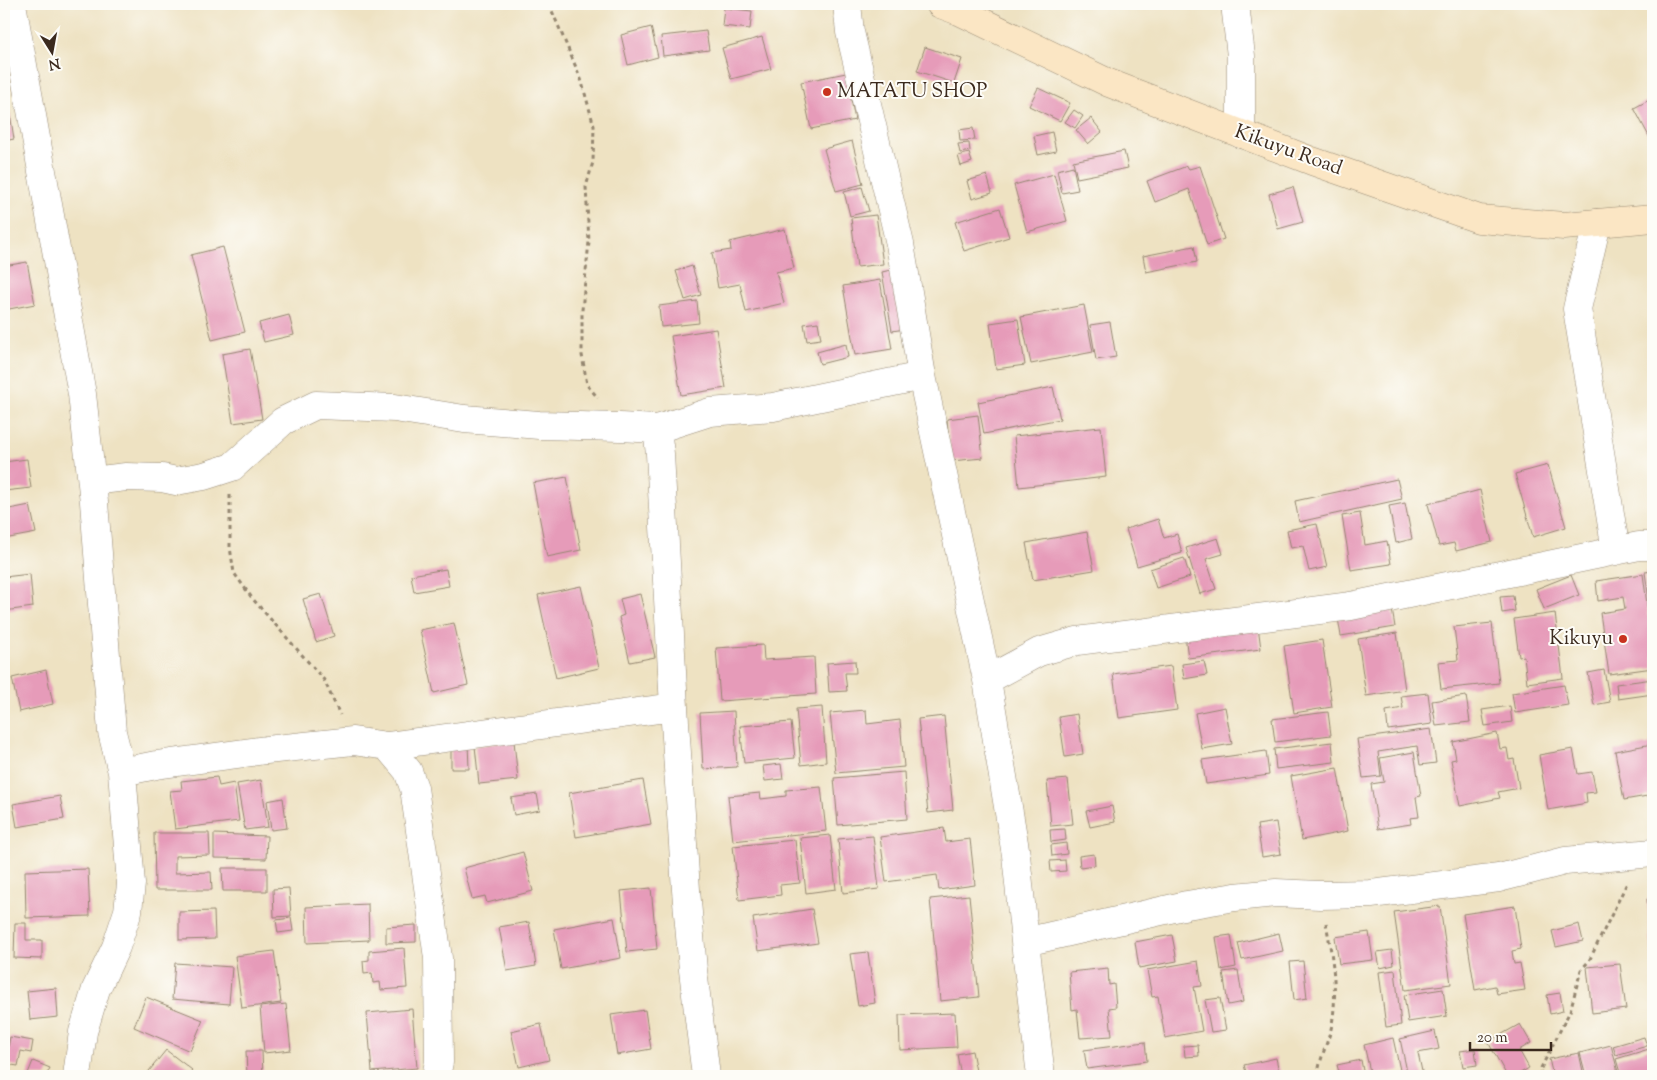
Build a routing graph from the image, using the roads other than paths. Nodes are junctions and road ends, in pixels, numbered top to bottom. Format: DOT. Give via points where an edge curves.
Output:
graph roads {
  1 [pos="12,4"];
  2 [pos="847,4"];
  3 [pos="940,4"];
  4 [pos="1236,4"];
  5 [pos="1241,134"];
  6 [pos="1653,218"];
  7 [pos="1596,222"];
  8 [pos="922,376"];
  9 [pos="657,429"];
  10 [pos="92,481"];
  11 [pos="1653,546"];
  12 [pos="1616,551"];
  13 [pos="987,680"];
  14 [pos="674,707"];
  15 [pos="387,746"];
  16 [pos="122,772"];
  17 [pos="1648,854"];
  18 [pos="1025,942"];
  19 [pos="77,1076"];
  20 [pos="436,1076"];
  21 [pos="706,1076"];
  22 [pos="1041,1076"];
  1 -- 10 [label="street" via="82,394"];
  2 -- 8 [label="street" via="850,32 900,244"];
  3 -- 5 [label="main road, Kikuyu Road" via="1109,83"];
  4 -- 5 [label="street" via="1241,56"];
  5 -- 7 [label="main road, Kikuyu Road" via="1479,219 1564,226"];
  6 -- 7 [label="main road, Kikuyu Road"];
  7 -- 12 [label="street" via="1577,309"];
  8 -- 9 [label="street" via="773,407 710,412"];
  8 -- 13 [label="street"];
  9 -- 10 [label="street" via="539,426 464,420 395,408 316,406 282,421 232,467 176,482 126,476"];
  9 -- 14 [label="street"];
  10 -- 16 [label="street" via="112,732"];
  11 -- 12 [label="street"];
  12 -- 13 [label="street" via="1351,606 1077,641 1039,652"];
  13 -- 18 [label="street" via="1016,855"];
  14 -- 15 [label="street"];
  14 -- 21 [label="street" via="692,961"];
  15 -- 16 [label="street" via="353,741 266,750"];
  15 -- 20 [label="street" via="408,772 414,788 438,958 439,1062"];
  16 -- 19 [label="street" via="130,884 128,911 116,947 96,989 83,1032"];
  17 -- 18 [label="street" via="1565,861 1499,878 1371,894 1276,893 1226,898"];
  18 -- 22 [label="street"];
}
